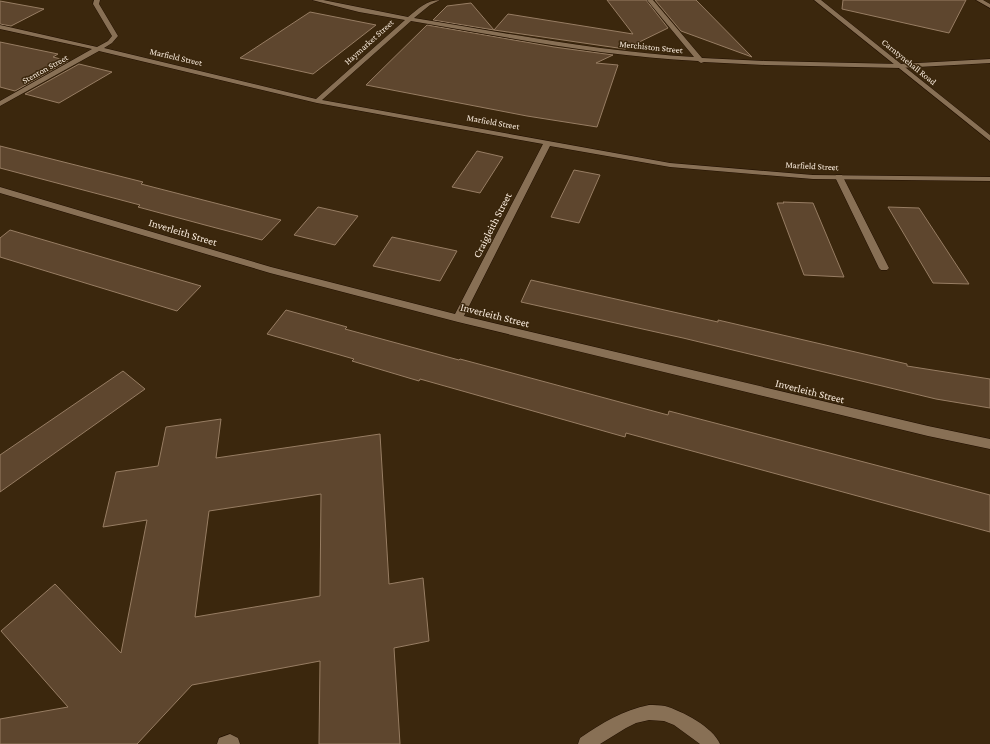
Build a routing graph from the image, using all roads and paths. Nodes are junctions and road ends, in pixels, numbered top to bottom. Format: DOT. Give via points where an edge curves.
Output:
graph roads {
  1 [pos="97,0"];
  2 [pos="315,0"];
  3 [pos="437,0"];
  4 [pos="650,0"];
  5 [pos="817,0"];
  6 [pos="979,0"];
  7 [pos="990,6"];
  8 [pos="410,18"];
  9 [pos="0,27"];
  10 [pos="99,48"];
  11 [pos="701,61"];
  12 [pos="990,61"];
  13 [pos="900,66"];
  14 [pos="317,101"];
  15 [pos="0,104"];
  16 [pos="990,139"];
  17 [pos="548,142"];
  18 [pos="839,177"];
  19 [pos="990,179"];
  20 [pos="0,190"];
  21 [pos="884,268"];
  22 [pos="458,318"];
  23 [pos="990,444"];
  24 [pos="225,744"];
  25 [pos="232,744"];
  26 [pos="586,744"];
  27 [pos="712,744"];
  1 -- 10 [label="street, Stenton Street" via="96,4 115,36"];
  2 -- 8 [label="street, Merchiston Street"];
  3 -- 8 [label="street, Haymarket Street"];
  4 -- 11 [label="street"];
  5 -- 13 [label="street, Carntynehall Road"];
  6 -- 7 [label="street"];
  8 -- 11 [label="street, Merchiston Street" via="653,58"];
  8 -- 14 [label="street, Haymarket Street"];
  9 -- 10 [label="street, Marfield Street"];
  10 -- 14 [label="street, Marfield Street"];
  10 -- 15 [label="street, Stenton Street"];
  11 -- 13 [label="street, Merchiston Street"];
  12 -- 13 [label="street, Merchiston Street"];
  13 -- 16 [label="street, Carntynehall Road"];
  14 -- 17 [label="street, Marfield Street"];
  17 -- 18 [label="street, Marfield Street" via="670,165"];
  17 -- 22 [label="street, Craigleith Street"];
  18 -- 19 [label="street, Marfield Street"];
  18 -- 21 [label="street"];
  20 -- 22 [label="street, Inverleith Street" via="270,270"];
  22 -- 23 [label="street, Inverleith Street"];
  24 -- 25 [label="street"];
  26 -- 27 [label="street" via="632,716 653,712 675,716"];
}
